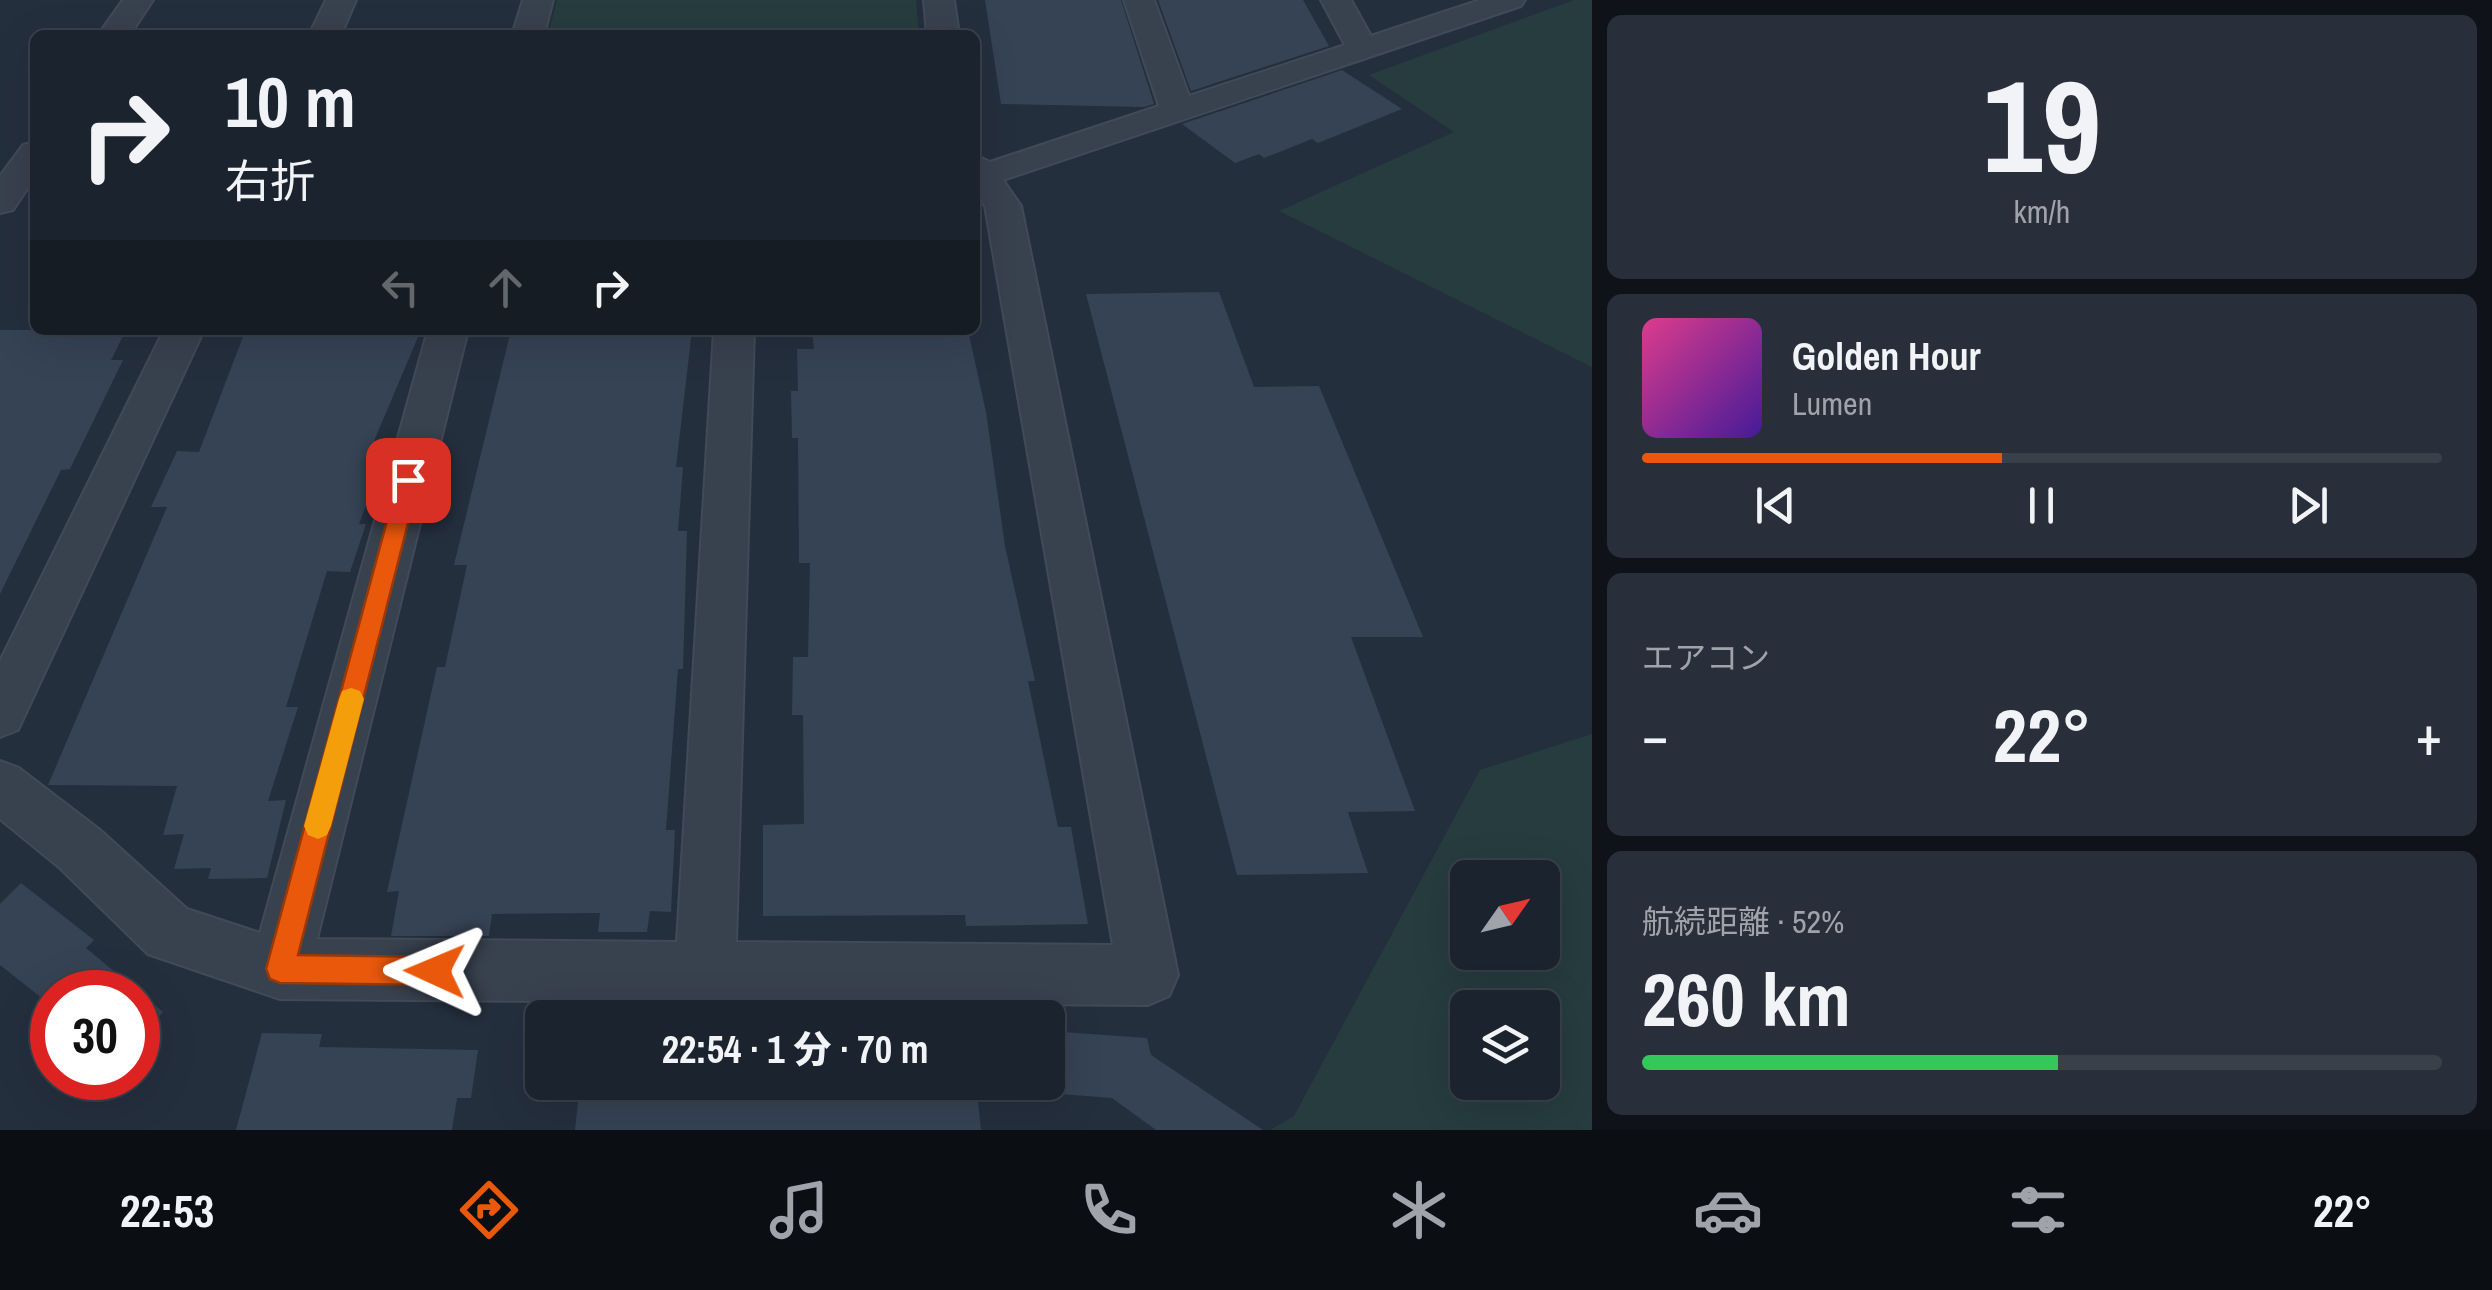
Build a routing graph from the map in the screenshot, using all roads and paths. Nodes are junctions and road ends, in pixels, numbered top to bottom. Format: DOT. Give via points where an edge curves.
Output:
graph roads {
  1 [pos="138,0"];
  2 [pos="341,0"];
  3 [pos="538,0"];
  4 [pos="939,0"];
  5 [pos="1139,0"];
  6 [pos="1336,0"];
  7 [pos="1510,0"];
  8 [pos="117,30"];
  9 [pos="327,30"];
  10 [pos="529,30"];
  11 [pos="942,30"];
  12 [pos="1363,50"];
  13 [pos="1178,112"];
  14 [pos="30,160"];
  15 [pos="980,173"];
  16 [pos="980,176"];
  17 [pos="12,188"];
  18 [pos="182,335"];
  19 [pos="447,335"];
  20 [pos="734,335"];
  21 [pos="0,714"];
  22 [pos="0,786"];
  23 [pos="280,969"];
  24 [pos="705,975"];
  1 -- 8 [label="street"];
  2 -- 9 [label="street"];
  3 -- 10 [label="street"];
  4 -- 11 [label="street"];
  5 -- 13 [label="street"];
  6 -- 12 [label="street"];
  7 -- 12 [label="street"];
  12 -- 13 [label="street"];
  13 -- 15 [label="street" via="1121,142"];
  14 -- 17 [label="street"];
  16 -- 24 [label="street" via="1002,206 1148,975"];
  18 -- 21 [label="street"];
  19 -- 23 [label="street"];
  20 -- 24 [label="street"];
  22 -- 23 [label="street" via="80,849 168,934"];
  23 -- 24 [label="street"];
}
